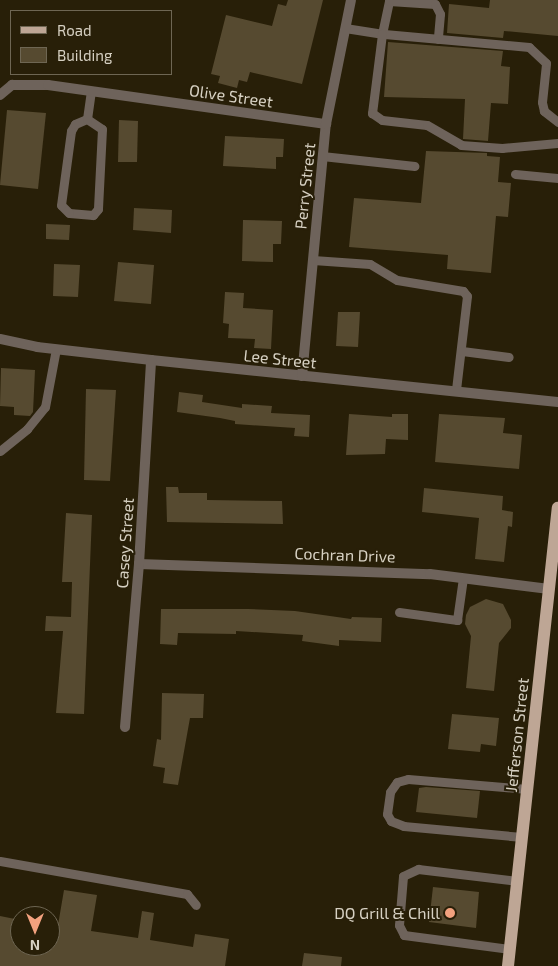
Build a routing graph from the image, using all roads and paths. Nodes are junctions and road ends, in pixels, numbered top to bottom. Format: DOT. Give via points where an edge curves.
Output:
graph roads {
  1 [pos="351,0"];
  2 [pos="345,28"];
  3 [pos="382,34"];
  4 [pos="438,39"];
  5 [pos="91,92"];
  6 [pos="0,95"];
  7 [pos="87,119"];
  8 [pos="558,122"];
  9 [pos="326,124"];
  10 [pos="558,144"];
  11 [pos="322,156"];
  12 [pos="414,166"];
  13 [pos="515,174"];
  14 [pos="558,178"];
  15 [pos="313,260"];
  16 [pos="0,339"];
  17 [pos="56,349"];
  18 [pos="462,351"];
  19 [pos="509,357"];
  20 [pos="151,360"];
  21 [pos="302,376"];
  22 [pos="456,390"];
  23 [pos="558,402"];
  24 [pos="0,451"];
  25 [pos="558,508"];
  26 [pos="139,564"];
  27 [pos="463,578"];
  28 [pos="549,589"];
  29 [pos="399,612"];
  30 [pos="125,727"];
  31 [pos="527,789"];
  32 [pos="522,837"];
  33 [pos="0,861"];
  34 [pos="517,881"];
  35 [pos="196,905"];
  36 [pos="510,949"];
  37 [pos="508,966"];
  1 -- 2 [label="street, Perry Street"];
  2 -- 3 [label="lane"];
  2 -- 9 [label="street, Perry Street"];
  3 -- 4 [label="lane"];
  3 -- 4 [label="lane" via="386,4 397,1 438,7"];
  3 -- 10 [label="lane" via="372,113 382,120 427,125 461,145 502,148"];
  4 -- 8 [label="lane" via="529,47 546,62 542,102 544,111"];
  5 -- 6 [label="street, Olive Street" via="12,85"];
  5 -- 7 [label="lane"];
  5 -- 9 [label="street, Olive Street"];
  7 -- 7 [label="lane" via="75,124 72,131 61,205 69,213 93,215 98,209 102,129"];
  9 -- 11 [label="street, Perry Street"];
  11 -- 12 [label="lane"];
  11 -- 15 [label="street, Perry Street"];
  13 -- 14 [label="lane"];
  15 -- 18 [label="lane" via="370,264 397,280 463,291 466,296"];
  15 -- 21 [label="street, Perry Street"];
  16 -- 17 [label="street, Lee Street"];
  17 -- 20 [label="street, Lee Street"];
  17 -- 24 [label="lane" via="45,407 27,429"];
  18 -- 19 [label="lane"];
  18 -- 22 [label="lane"];
  20 -- 21 [label="street, Lee Street"];
  20 -- 26 [label="street, Casey Street"];
  21 -- 22 [label="street, Lee Street"];
  22 -- 23 [label="street, Lee Street"];
  25 -- 28 [label="main road, Jefferson Street"];
  26 -- 27 [label="street, Cochran Drive" via="320,568"];
  26 -- 30 [label="street, Casey Street"];
  27 -- 28 [label="street, Cochran Drive"];
  27 -- 29 [label="lane" via="457,620"];
  28 -- 31 [label="main road, Jefferson Street"];
  31 -- 32 [label="main road, Jefferson Street"];
  31 -- 32 [label="lane" via="408,778 397,782 390,792 387,814 392,821 404,826"];
  32 -- 34 [label="main road, Jefferson Street"];
  33 -- 35 [label="lane" via="187,894"];
  34 -- 36 [label="main road, Jefferson Street"];
  34 -- 36 [label="lane" via="418,869 403,876 399,925 404,935"];
  36 -- 37 [label="main road, Jefferson Street"];
}
